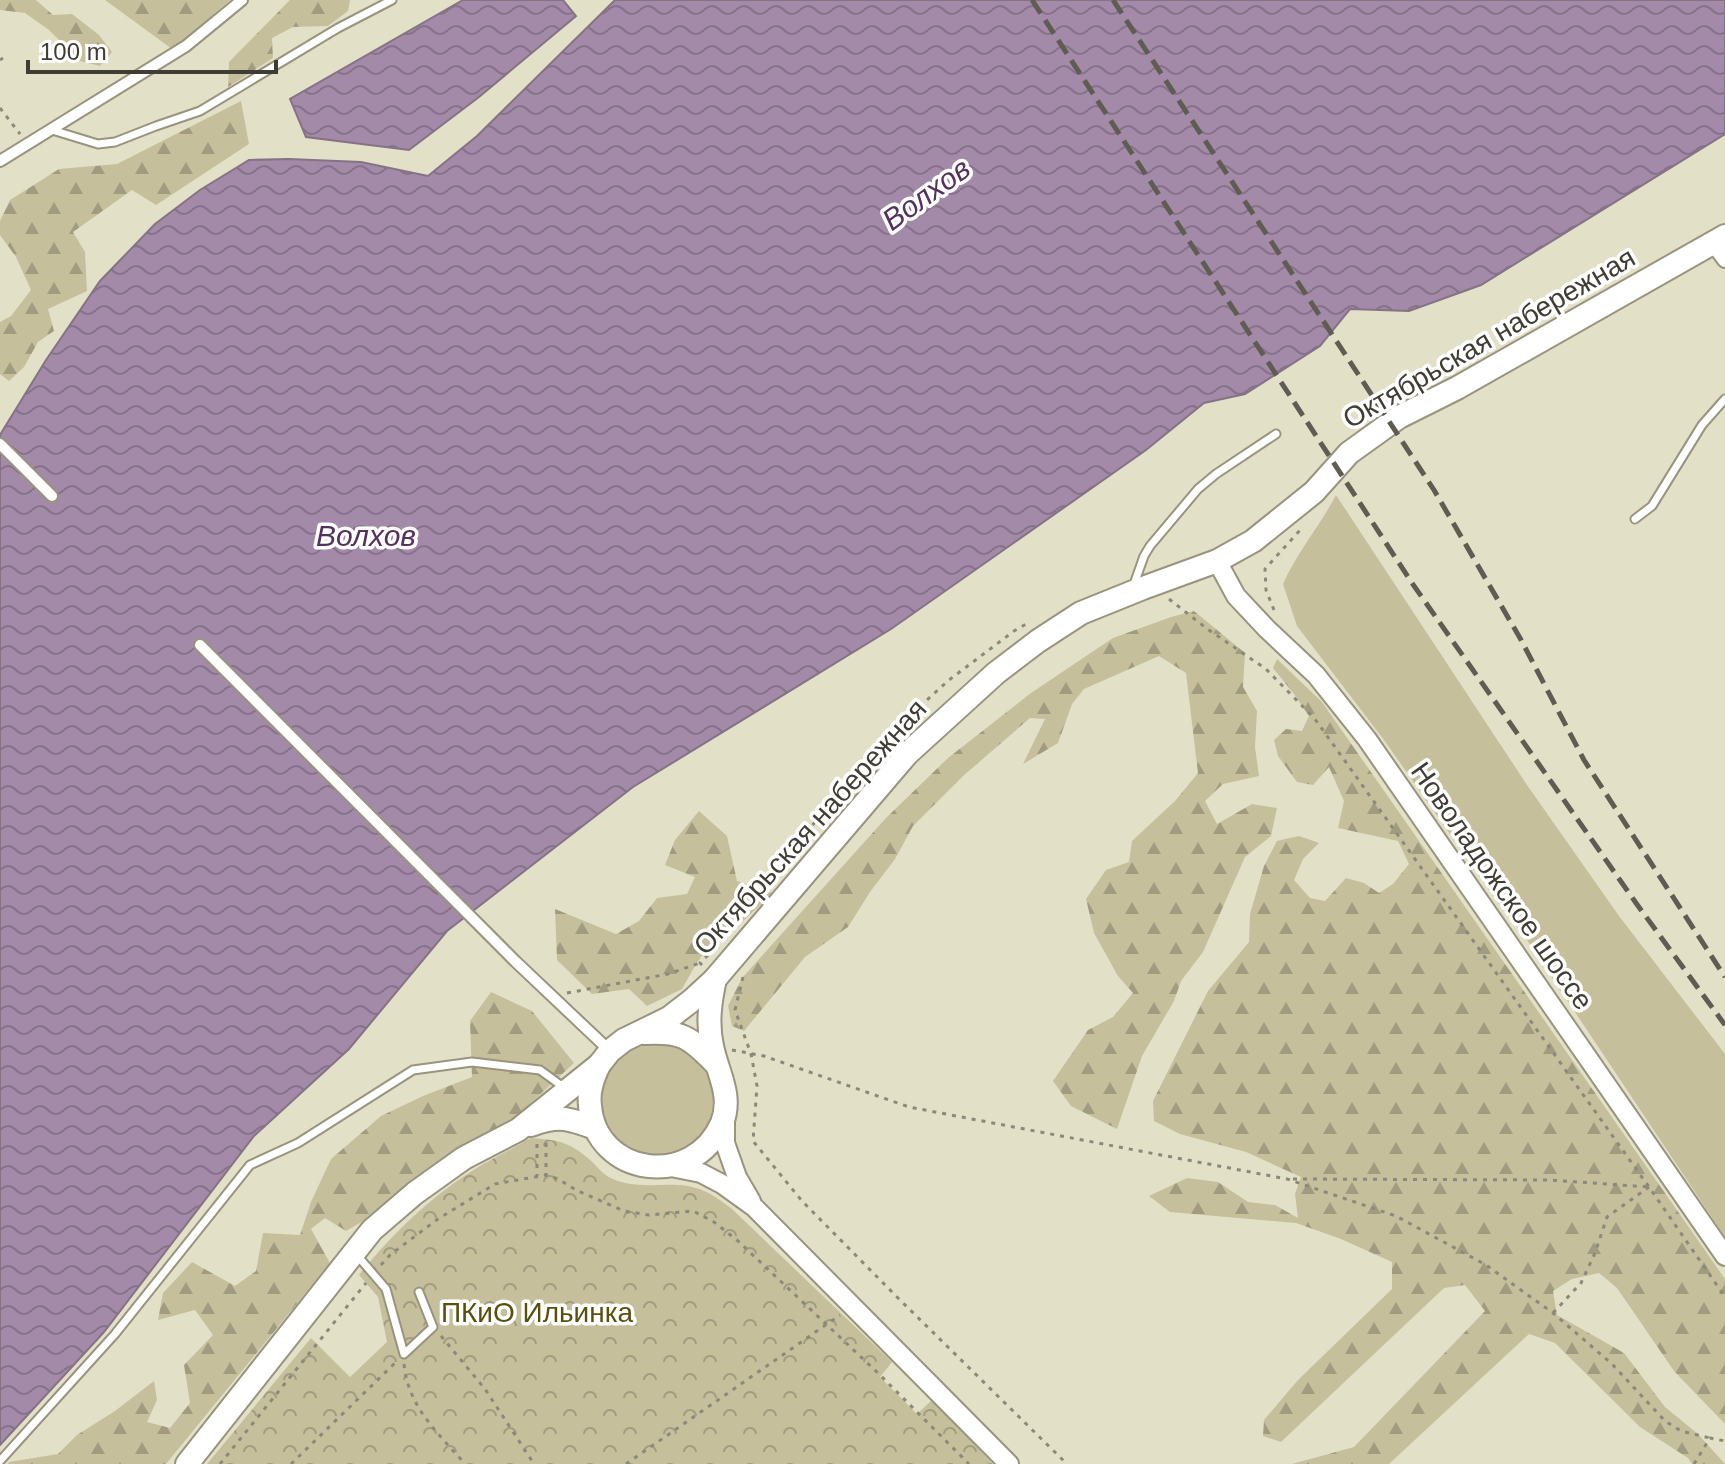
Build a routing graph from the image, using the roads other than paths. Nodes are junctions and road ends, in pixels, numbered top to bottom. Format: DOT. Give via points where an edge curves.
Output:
graph roads {
  1 [pos="242,0"];
  2 [pos="392,0"];
  3 [pos="52,130"];
  4 [pos="0,161"];
  5 [pos="1721,247"];
  6 [pos="1725,399"];
  7 [pos="1276,434"];
  8 [pos="0,444"];
  9 [pos="52,496"];
  10 [pos="1635,519"];
  11 [pos="1217,561"];
  12 [pos="1131,592"];
  13 [pos="200,645"];
  14 [pos="707,971"];
  15 [pos="640,1033"];
  16 [pos="714,1054"];
  17 [pos="604,1058"];
  18 [pos="567,1090"];
  19 [pos="726,1096"];
  20 [pos="595,1128"];
  21 [pos="533,1132"];
  22 [pos="671,1167"];
  23 [pos="754,1207"];
  24 [pos="355,1252"];
  25 [pos="1725,1256"];
  26 [pos="419,1292"];
  27 [pos="0,1461"];
  28 [pos="187,1464"];
  29 [pos="1009,1464"];
  1 -- 3 [label="street" via="186,46"];
  2 -- 3 [label="lane" via="200,111 115,142 98,144"];
  3 -- 4 [label="street"];
  5 -- 11 [label="main road, Октябрьская набережная" via="1399,417 1349,453 1283,518"];
  6 -- 10 [label="lane" via="1702,425 1652,506"];
  7 -- 12 [label="lane" via="1198,489 1150,546"];
  8 -- 9 [label="street"];
  11 -- 12 [label="main road, Октябрьская набережная"];
  11 -- 25 [label="main road, Новоладожское шоссе" via="1236,596 1316,675 1367,739"];
  12 -- 14 [label="main road, Октябрьская набережная" via="1081,613 996,673 907,754"];
  13 -- 17 [label="street" via="552,996"];
  14 -- 15 [label="main road, Октябрьская набережная" via="691,1001"];
  14 -- 16 [label="main road"];
  15 -- 16 [label="main road" via="669,1032"];
  15 -- 17 [label="main road, Октябрьская набережная"];
  16 -- 19 [label="main road"];
  17 -- 18 [label="main road, Октябрьская набережная"];
  17 -- 20 [label="main road" via="591,1085"];
  18 -- 21 [label="main road, Октябрьская набережная"];
  18 -- 27 [label="lane" via="540,1070 472,1062 413,1070 298,1143 250,1165 115,1334"];
  19 -- 22 [label="main road" via="723,1120 712,1141 694,1158"];
  19 -- 23 [label="main road" via="725,1143"];
  20 -- 21 [label="main road" via="550,1119"];
  20 -- 22 [label="main road" via="608,1147 627,1160"];
  21 -- 24 [label="main road, Октябрьская набережная" via="464,1158 372,1230"];
  22 -- 23 [label="main road" via="701,1173"];
  23 -- 29 [label="main road"];
  24 -- 26 [label="lane" via="386,1289 404,1354 433,1327"];
  24 -- 28 [label="main road, Октябрьская набережная"];
}
